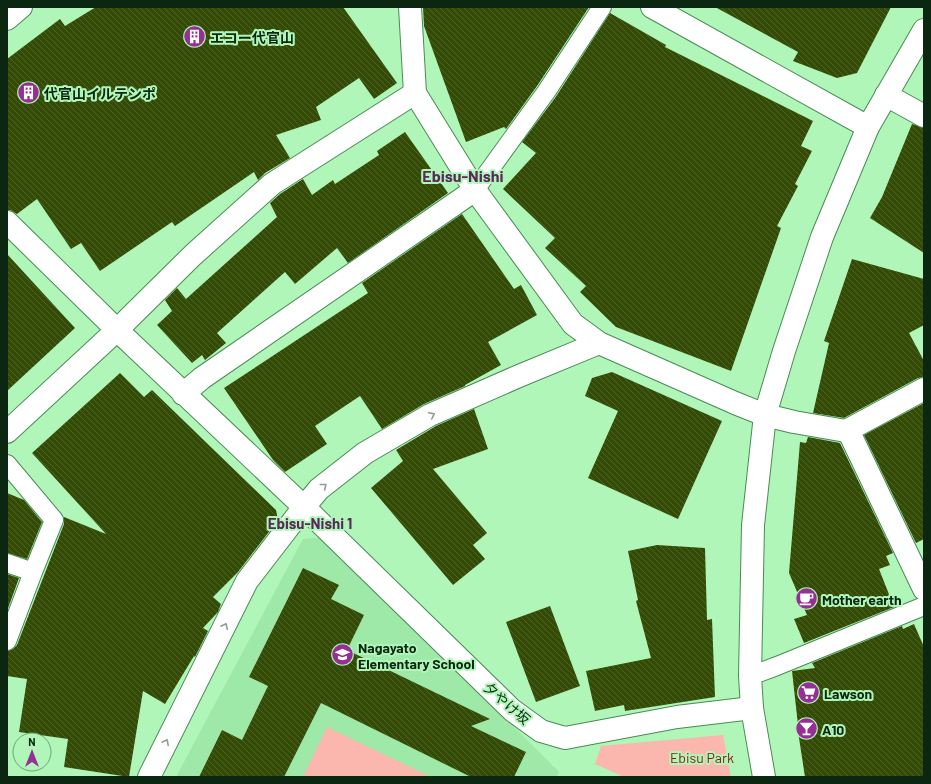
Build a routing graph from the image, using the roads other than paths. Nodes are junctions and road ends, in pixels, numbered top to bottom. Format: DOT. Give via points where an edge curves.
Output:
graph roads {
  1 [pos="21,7"];
  2 [pos="410,7"];
  3 [pos="602,7"];
  4 [pos="652,7"];
  5 [pos="7,18"];
  6 [pos="924,30"];
  7 [pos="415,93"];
  8 [pos="886,95"];
  9 [pos="924,116"];
  10 [pos="868,127"];
  11 [pos="475,190"];
  12 [pos="7,222"];
  13 [pos="117,330"];
  14 [pos="598,342"];
  15 [pos="924,389"];
  16 [pos="183,394"];
  17 [pos="765,415"];
  18 [pos="848,430"];
  19 [pos="7,432"];
  20 [pos="7,464"];
  21 [pos="304,507"];
  22 [pos="7,563"];
  23 [pos="33,572"];
  24 [pos="924,588"];
  25 [pos="924,606"];
  26 [pos="7,641"];
  27 [pos="750,676"];
  28 [pos="752,708"];
  29 [pos="149,777"];
  30 [pos="764,777"];
  1 -- 5 [label="street"];
  2 -- 7 [label="street"];
  3 -- 11 [label="lane" via="546,92"];
  4 -- 10 [label="street"];
  6 -- 8 [label="street"];
  7 -- 11 [label="street"];
  7 -- 13 [label="street" via="272,184 193,255"];
  8 -- 9 [label="street"];
  8 -- 10 [label="street"];
  10 -- 17 [label="street" via="822,237"];
  11 -- 14 [label="street" via="573,324"];
  11 -- 16 [label="street" via="202,378"];
  12 -- 13 [label="street, 夕やけ坂"];
  13 -- 16 [label="street, 夕やけ坂"];
  13 -- 19 [label="street"];
  14 -- 17 [label="street"];
  21 -- 14 [label="street, one-way" via="319,489 365,453 430,415"];
  15 -- 18 [label="street"];
  16 -- 21 [label="street, 夕やけ坂"];
  17 -- 18 [label="street"];
  17 -- 27 [label="street" via="754,525"];
  18 -- 24 [label="street"];
  20 -- 23 [label="lane" via="54,520"];
  21 -- 28 [label="street, 夕やけ坂" via="512,710 541,731 565,738 677,717"];
  29 -- 21 [label="street, one-way" via="247,581"];
  22 -- 23 [label="lane"];
  23 -- 26 [label="lane"];
  25 -- 27 [label="lane"];
  27 -- 28 [label="street"];
  28 -- 30 [label="street"];
}
